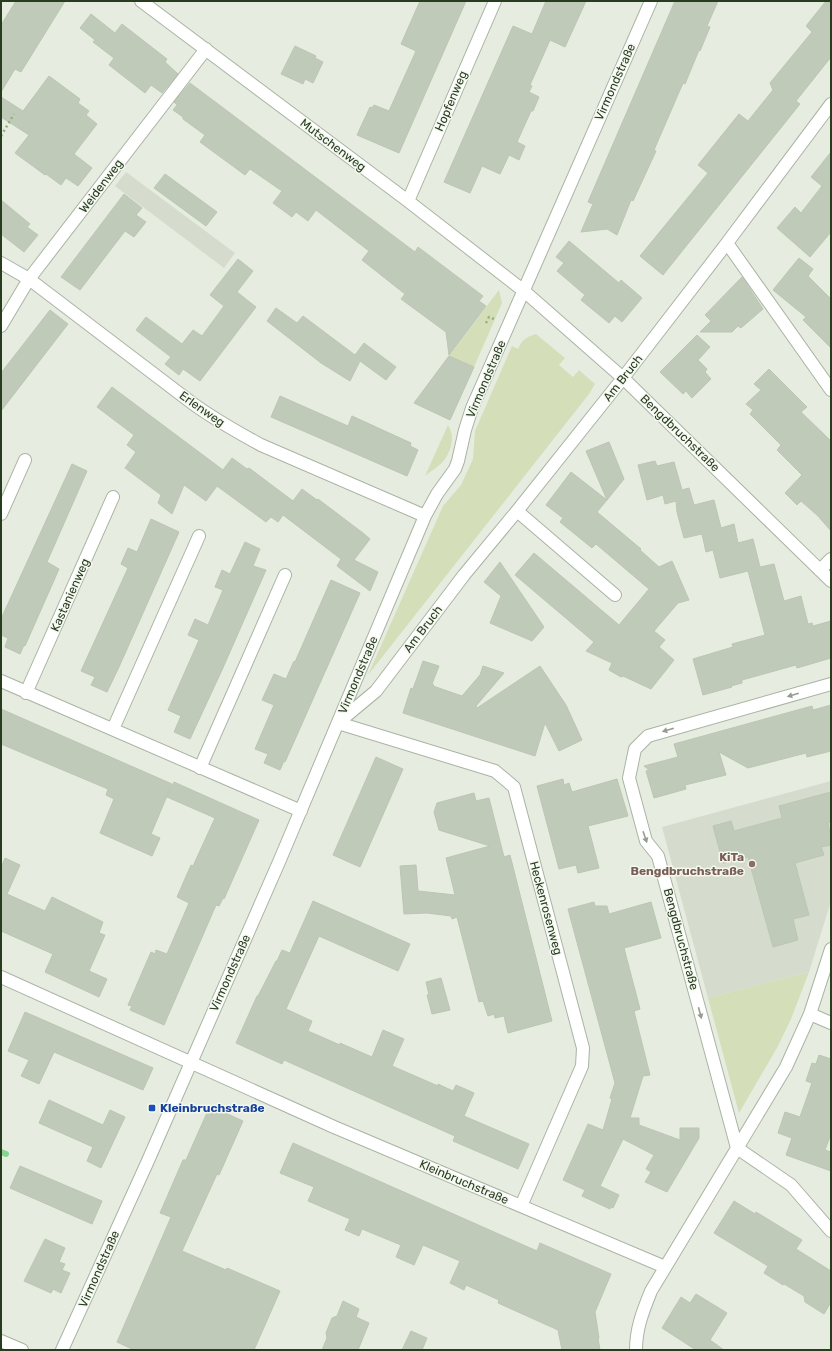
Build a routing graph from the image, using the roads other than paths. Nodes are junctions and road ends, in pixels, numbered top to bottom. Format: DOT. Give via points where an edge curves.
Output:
graph roads {
  1 [pos="141,1"];
  2 [pos="495,1"];
  3 [pos="651,1"];
  4 [pos="206,49"];
  5 [pos="831,104"];
  6 [pos="408,201"];
  7 [pos="727,243"];
  8 [pos="1,263"];
  9 [pos="29,279"];
  10 [pos="524,291"];
  11 [pos="1,326"];
  12 [pos="623,378"];
  13 [pos="831,390"];
  14 [pos="25,460"];
  15 [pos="113,497"];
  16 [pos="517,512"];
  17 [pos="1,514"];
  18 [pos="425,516"];
  19 [pos="199,536"];
  20 [pos="831,559"];
  21 [pos="820,570"];
  22 [pos="285,575"];
  23 [pos="831,581"];
  24 [pos="615,595"];
  25 [pos="1,681"];
  26 [pos="831,684"];
  27 [pos="26,693"];
  28 [pos="338,723"];
  29 [pos="113,729"];
  30 [pos="200,768"];
  31 [pos="301,811"];
  32 [pos="831,949"];
  33 [pos="1,978"];
  34 [pos="810,1014"];
  35 [pos="831,1023"];
  36 [pos="191,1062"];
  37 [pos="737,1148"];
  38 [pos="521,1206"];
  39 [pos="831,1231"];
  40 [pos="665,1268"];
  41 [pos="1,1341"];
  42 [pos="22,1350"];
  43 [pos="62,1350"];
  44 [pos="636,1350"];
  1 -- 4 [label="street, Mutschenweg"];
  2 -- 6 [label="street, Hopfenweg"];
  3 -- 10 [label="street, Virmondstraße"];
  4 -- 6 [label="street, Mutschenweg"];
  4 -- 9 [label="street, Weidenweg"];
  5 -- 7 [label="street, Am Bruch"];
  6 -- 10 [label="street, Mutschenweg"];
  7 -- 12 [label="street, Am Bruch"];
  7 -- 13 [label="street"];
  8 -- 9 [label="street, Erlenweg"];
  9 -- 11 [label="street, Weidenweg"];
  9 -- 18 [label="street, Erlenweg" via="213,418 261,445"];
  10 -- 12 [label="street, Bengdbruchstraße"];
  10 -- 18 [label="street, Virmondstraße" via="472,408 455,469"];
  12 -- 16 [label="street, Am Bruch"];
  12 -- 21 [label="street, Bengdbruchstraße"];
  14 -- 17 [label="street"];
  15 -- 27 [label="street, Kastanienweg"];
  16 -- 24 [label="street"];
  16 -- 28 [label="street, Am Bruch" via="464,574 376,691"];
  18 -- 28 [label="street, Virmondstraße"];
  19 -- 29 [label="street"];
  20 -- 21 [label="street"];
  21 -- 23 [label="street, Bengdbruchstraße"];
  22 -- 30 [label="street"];
  25 -- 27 [label="street"];
  26 -- 37 [label="street, Bengdbruchstraße, one-way" via="648,736 635,749 629,778 646,841 658,856"];
  27 -- 29 [label="street"];
  28 -- 31 [label="street, Virmondstraße"];
  28 -- 38 [label="street, Heckenrosenweg" via="496,771 514,787 583,1048 582,1066"];
  29 -- 30 [label="street"];
  30 -- 31 [label="street"];
  31 -- 36 [label="street, Virmondstraße"];
  32 -- 34 [label="street"];
  33 -- 36 [label="street, Kleinbruchstraße"];
  34 -- 35 [label="street"];
  34 -- 37 [label="street" via="786,1067"];
  36 -- 38 [label="street, Kleinbruchstraße" via="334,1127"];
  36 -- 43 [label="street, Virmondstraße"];
  37 -- 39 [label="street" via="791,1185"];
  37 -- 40 [label="street"];
  38 -- 40 [label="street, Kleinbruchstraße"];
  40 -- 44 [label="street" via="641,1316"];
  41 -- 42 [label="street"];
}
